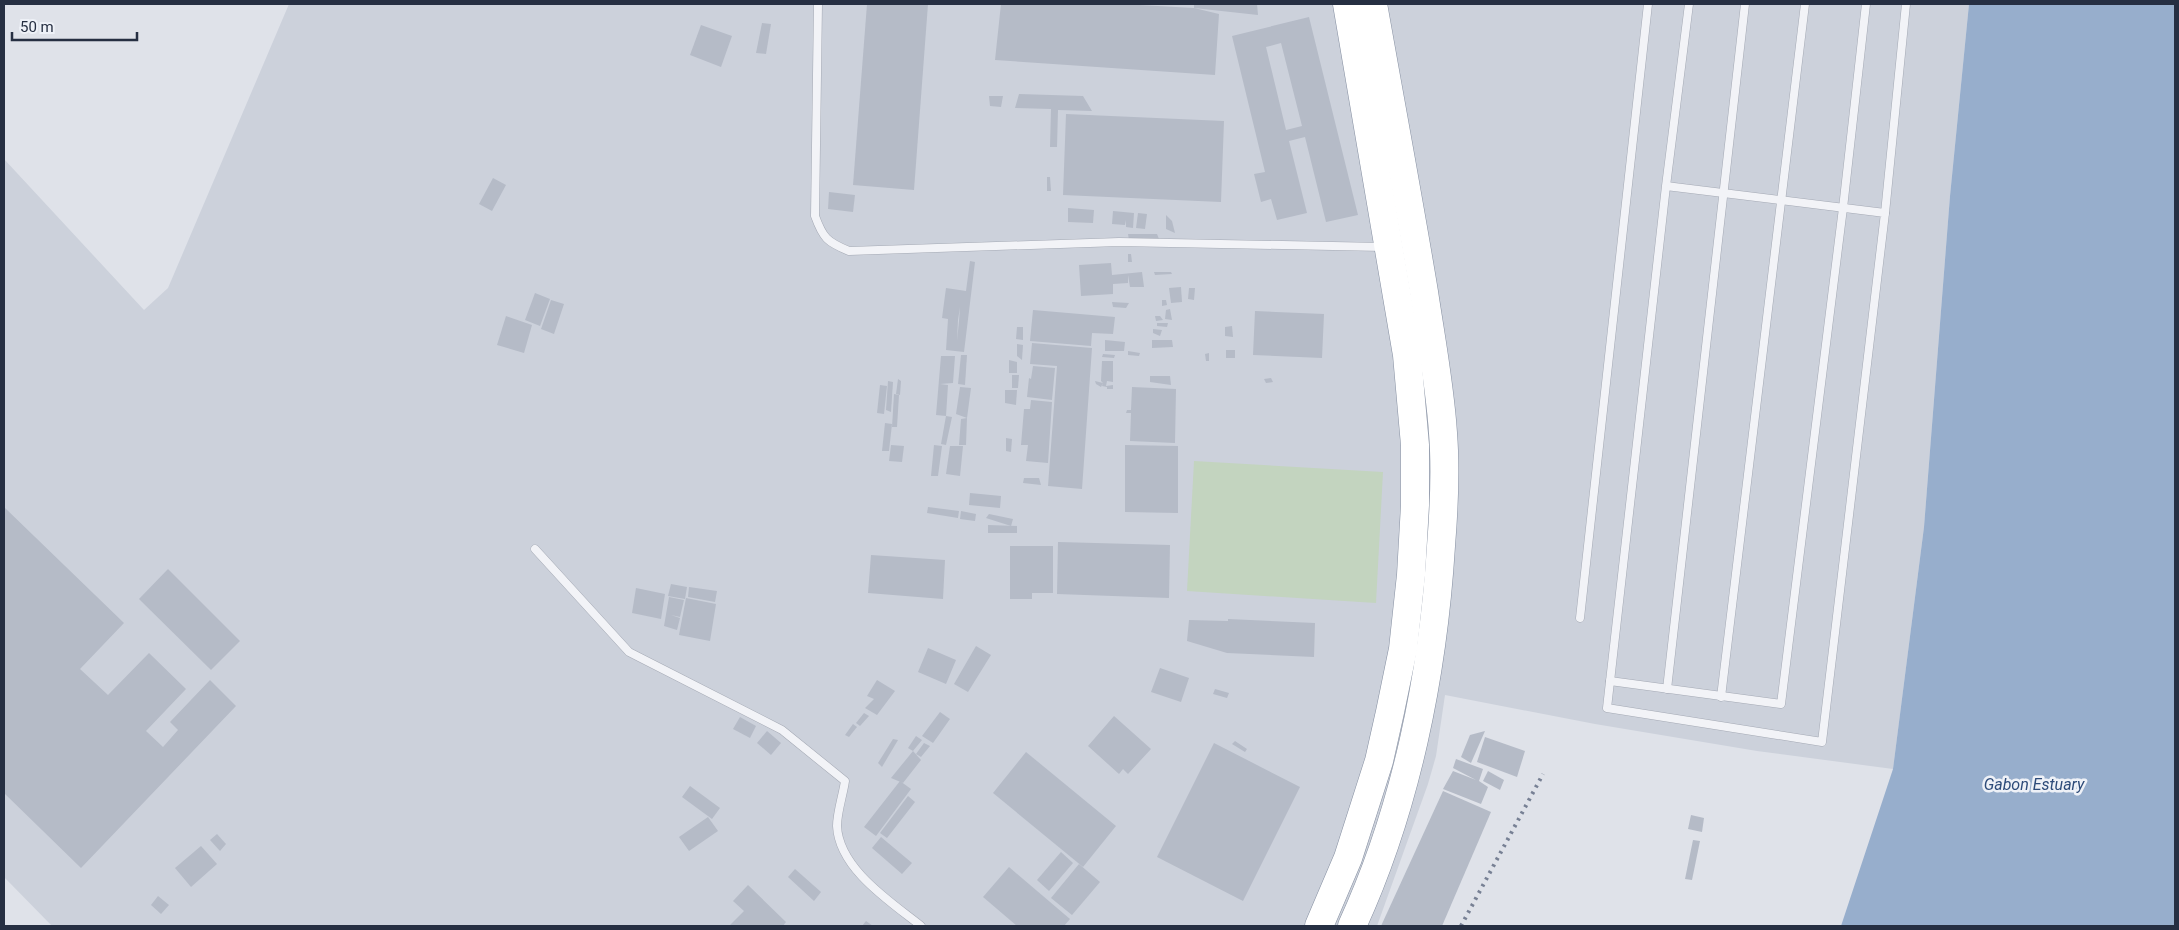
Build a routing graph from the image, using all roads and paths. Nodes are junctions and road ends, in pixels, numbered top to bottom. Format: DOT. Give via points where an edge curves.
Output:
graph roads {
  1 [pos="818,4"];
  2 [pos="1347,4"];
  3 [pos="1373,4"];
  4 [pos="1648,4"];
  5 [pos="1688,4"];
  6 [pos="1745,4"];
  7 [pos="1805,4"];
  8 [pos="1866,4"];
  9 [pos="1906,4"];
  10 [pos="1666,186"];
  11 [pos="1724,193"];
  12 [pos="1781,200"];
  13 [pos="1843,208"];
  14 [pos="1885,214"];
  15 [pos="1403,247"];
  16 [pos="535,549"];
  17 [pos="1580,618"];
  18 [pos="1610,680"];
  19 [pos="1667,689"];
  20 [pos="1721,697"];
  21 [pos="921,926"];
  22 [pos="1319,926"];
  23 [pos="1352,926"];
  1 -- 15 [label="lane" via="815,216 821,233 831,243 849,251 1119,242"];
  2 -- 15 [label="highway"];
  3 -- 15 [label="highway"];
  4 -- 17 [label="lane"];
  5 -- 10 [label="lane"];
  6 -- 11 [label="lane"];
  7 -- 12 [label="lane"];
  8 -- 13 [label="lane"];
  9 -- 14 [label="lane"];
  10 -- 11 [label="lane"];
  10 -- 18 [label="lane"];
  11 -- 12 [label="lane"];
  11 -- 19 [label="lane"];
  12 -- 13 [label="lane"];
  12 -- 20 [label="lane"];
  13 -- 14 [label="lane"];
  13 -- 20 [label="lane" via="1781,704"];
  14 -- 18 [label="lane" via="1822,742 1607,708"];
  15 -- 22 [label="highway" via="1407,355 1415,445 1415,505 1402,649 1379,760 1348,858"];
  15 -- 23 [label="highway" via="1439,386 1444,435 1445,493 1438,604 1404,782"];
  16 -- 21 [label="lane" via="629,652 782,730 845,781 838,826 844,855 870,885"];
  18 -- 19 [label="lane"];
  19 -- 20 [label="lane"];
}
